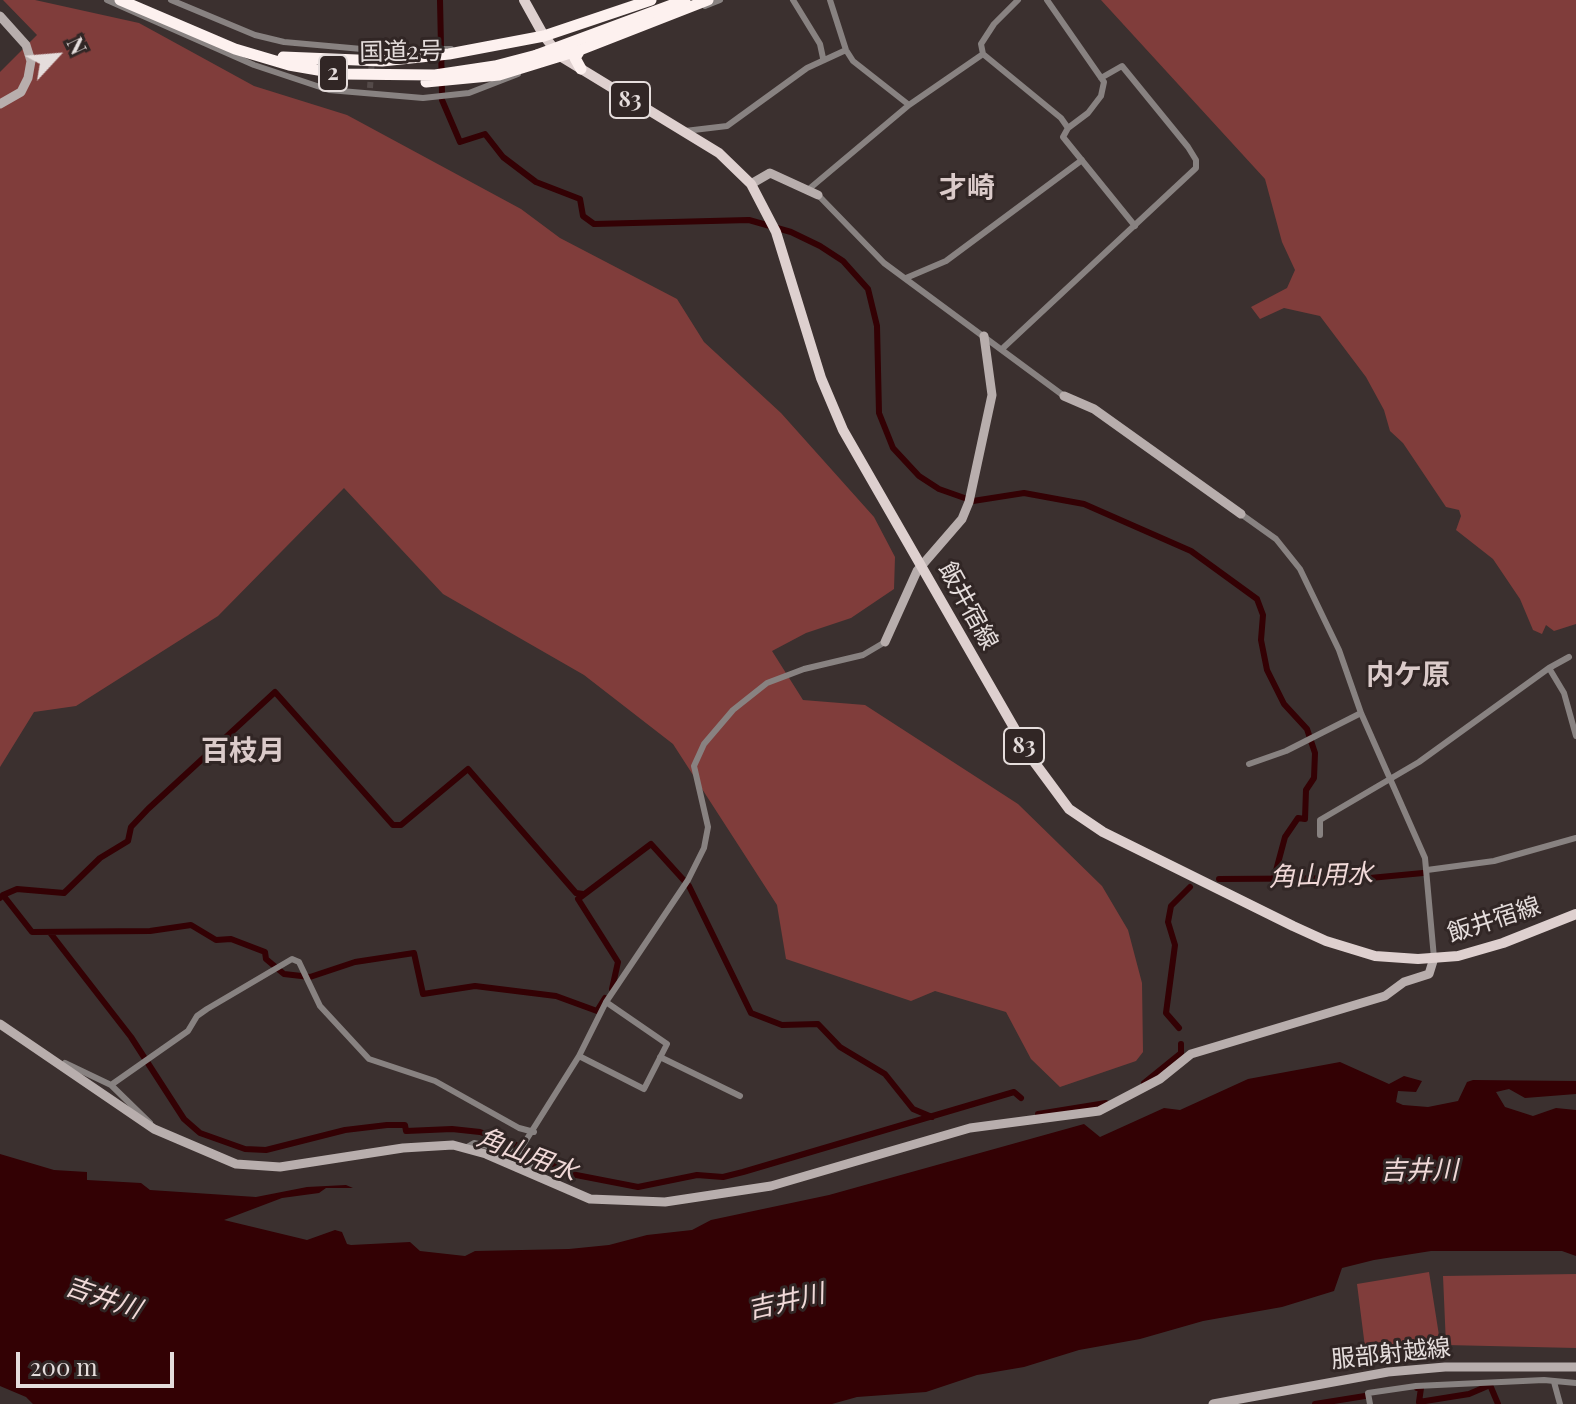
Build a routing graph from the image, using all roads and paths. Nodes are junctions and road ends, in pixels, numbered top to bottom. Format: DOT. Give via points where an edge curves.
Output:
graph roads {
  1 [pos="107,0"];
  2 [pos="120,0"];
  3 [pos="171,0"];
  4 [pos="524,0"];
  5 [pos="641,0"];
  6 [pos="651,0"];
  7 [pos="685,0"];
  8 [pos="720,0"];
  9 [pos="793,0"];
  10 [pos="830,0"];
  11 [pos="1018,0"];
  12 [pos="1047,0"];
  13 [pos="706,1"];
  14 [pos="617,13"];
  15 [pos="0,16"];
  16 [pos="652,21"];
  17 [pos="624,32"];
  18 [pos="544,36"];
  19 [pos="235,49"];
  20 [pos="580,50"];
  21 [pos="846,50"];
  22 [pos="433,52"];
  23 [pos="983,54"];
  24 [pos="555,57"];
  25 [pos="823,58"];
  26 [pos="581,69"];
  27 [pos="451,78"];
  28 [pos="1101,78"];
  29 [pos="0,104"];
  30 [pos="909,105"];
  31 [pos="1068,128"];
  32 [pos="681,132"];
  33 [pos="1082,160"];
  34 [pos="751,184"];
  35 [pos="814,192"];
  36 [pos="1135,226"];
  37 [pos="906,278"];
  38 [pos="984,336"];
  39 [pos="1002,349"];
  40 [pos="1064,396"];
  41 [pos="1241,514"];
  42 [pos="922,565"];
  43 [pos="885,642"];
  44 [pos="1569,657"];
  45 [pos="1549,668"];
  46 [pos="1361,713"];
  47 [pos="1576,736"];
  48 [pos="1249,764"];
  49 [pos="1390,779"];
  50 [pos="1320,835"];
  51 [pos="1576,838"];
  52 [pos="1427,870"];
  53 [pos="1576,914"];
  54 [pos="1434,958"];
  55 [pos="606,1002"];
  56 [pos="0,1024"];
  57 [pos="579,1056"];
  58 [pos="660,1057"];
  59 [pos="54,1062"];
  60 [pos="111,1085"];
  61 [pos="740,1096"];
  62 [pos="154,1129"];
  63 [pos="534,1132"];
  64 [pos="467,1147"];
  65 [pos="518,1153"];
  66 [pos="541,1181"];
  67 [pos="1576,1367"];
  68 [pos="1554,1382"];
  69 [pos="1576,1383"];
  70 [pos="1219,1403"];
  71 [pos="1370,1404"];
  72 [pos="1560,1404"];
  1 -- 24 [label="street" via="316,87 437,97 527,71"];
  2 -- 19 [label="highway, 国道2号 / 2"];
  3 -- 22 [label="street" via="270,39 373,53"];
  4 -- 18 [label="main road, 飯井宿線 / 83"];
  5 -- 14 [label="street"];
  6 -- 14 [label="highway"];
  7 -- 27 [label="highway, 国道2号, bridge" via="537,55"];
  8 -- 16 [label="street" via="659,24"];
  9 -- 25 [label="street"];
  10 -- 21 [label="street"];
  11 -- 23 [label="street" via="981,44"];
  12 -- 28 [label="street"];
  13 -- 16 [label="highway"];
  14 -- 17 [label="street"];
  14 -- 18 [label="highway"];
  15 -- 29 [label="street" via="26,45 31,61 21,92"];
  16 -- 17 [label="highway"];
  17 -- 20 [label="highway"];
  18 -- 22 [label="highway"];
  18 -- 24 [label="main road, 飯井宿線 / 83"];
  19 -- 22 [label="highway" via="332,61"];
  19 -- 27 [label="highway, 国道2号 / 2" via="341,74"];
  20 -- 24 [label="highway"];
  20 -- 26 [label="highway" via="575,58"];
  21 -- 25 [label="street"];
  21 -- 30 [label="street"];
  23 -- 30 [label="street"];
  23 -- 31 [label="street"];
  24 -- 26 [label="main road, 飯井宿線 / 83"];
  24 -- 27 [label="highway" via="499,75"];
  25 -- 32 [label="street" via="727,126"];
  26 -- 32 [label="main road, 飯井宿線 / 83"];
  28 -- 31 [label="street" via="1101,96"];
  28 -- 36 [label="street" via="1122,66 1197,164"];
  30 -- 35 [label="street"];
  31 -- 33 [label="street" via="1063,137"];
  32 -- 34 [label="main road, 飯井宿線 / 83" via="719,153"];
  33 -- 36 [label="street"];
  33 -- 37 [label="street" via="946,261"];
  34 -- 35 [label="street" via="770,173"];
  34 -- 42 [label="main road, 飯井宿線 / 83" via="776,232 831,403"];
  35 -- 37 [label="street" via="865,246"];
  36 -- 39 [label="street"];
  37 -- 38 [label="street"];
  38 -- 39 [label="street"];
  38 -- 42 [label="street" via="992,395 974,486 962,519"];
  39 -- 40 [label="street"];
  40 -- 41 [label="street" via="1094,409"];
  41 -- 46 [label="street" via="1276,539 1304,575"];
  42 -- 43 [label="street"];
  42 -- 54 [label="main road, 飯井宿線 / 83" via="1042,777 1087,823 1326,941 1375,956"];
  43 -- 55 [label="street" via="870,652 767,683 733,710 704,744 694,766 708,827 704,848"];
  44 -- 45 [label="street"];
  45 -- 47 [label="street" via="1567,700"];
  45 -- 49 [label="street"];
  46 -- 48 [label="street"];
  46 -- 49 [label="street"];
  49 -- 50 [label="street" via="1320,820"];
  49 -- 52 [label="street"];
  51 -- 52 [label="street" via="1503,859"];
  52 -- 54 [label="street"];
  53 -- 54 [label="main road, 飯井宿線 / 83" via="1495,946"];
  54 -- 66 [label="street" via="1429,974 1404,982 1385,996 1191,1054 1160,1079 1099,1111 970,1128 771,1186 665,1202 590,1199"];
  55 -- 57 [label="street"];
  55 -- 58 [label="street" via="667,1044"];
  56 -- 59 [label="street"];
  57 -- 58 [label="street" via="644,1089"];
  57 -- 63 [label="street"];
  58 -- 61 [label="street"];
  59 -- 60 [label="street"];
  59 -- 62 [label="street"];
  60 -- 62 [label="street"];
  60 -- 63 [label="street" via="188,1031 207,1009 292,959 299,962 320,1006 369,1059 435,1081"];
  62 -- 64 [label="street" via="213,1157 258,1167 423,1146"];
  63 -- 65 [label="street"];
  64 -- 65 [label="street" via="474,1143"];
  64 -- 66 [label="street"];
  65 -- 66 [label="street"];
  67 -- 70 [label="street, 服部射越線" via="1388,1372"];
  68 -- 69 [label="street"];
  68 -- 71 [label="street" via="1416,1386 1368,1393"];
  68 -- 72 [label="street"];
}
